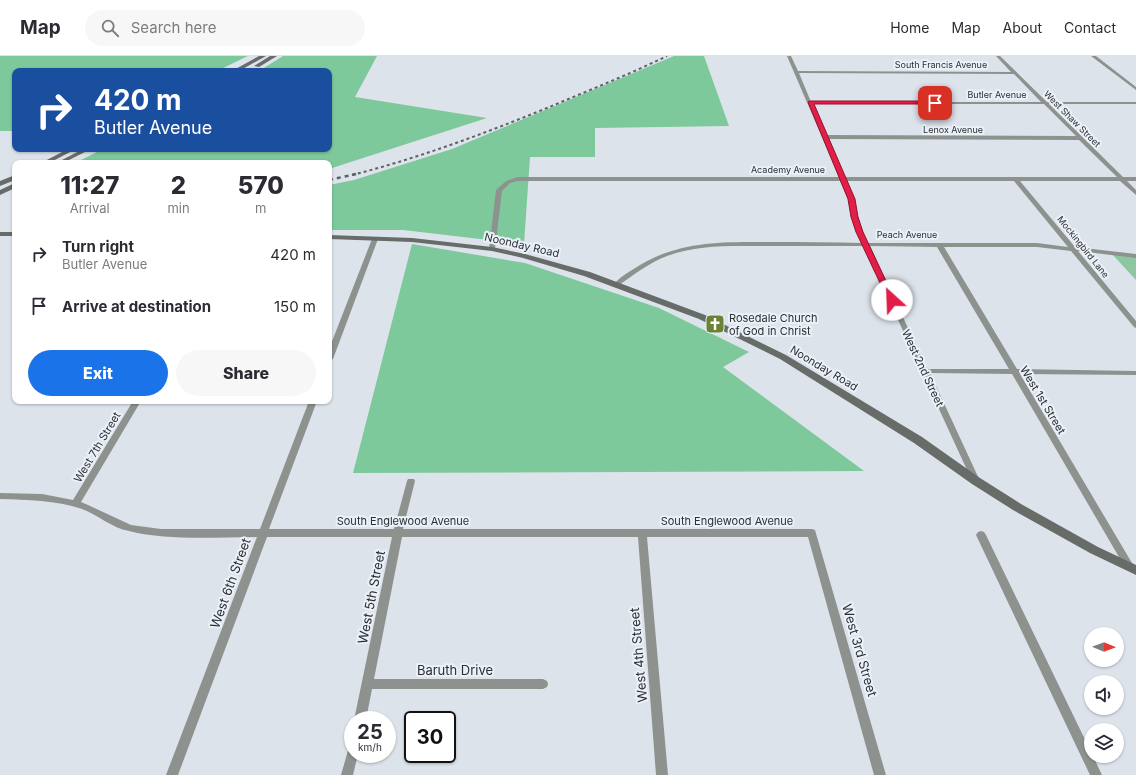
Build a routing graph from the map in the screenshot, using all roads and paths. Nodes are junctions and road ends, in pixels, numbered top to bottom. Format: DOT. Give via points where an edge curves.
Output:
graph roads {
  1 [pos="263,56"];
  2 [pos="274,56"];
  3 [pos="789,56"];
  4 [pos="998,56"];
  5 [pos="1093,56"];
  6 [pos="241,68"];
  7 [pos="253,68"];
  8 [pos="796,72"];
  9 [pos="1015,73"];
  10 [pos="1136,89"];
  11 [pos="810,102"];
  12 [pos="1045,103"];
  13 [pos="1136,103"];
  14 [pos="826,137"];
  15 [pos="1080,138"];
  16 [pos="67,152"];
  17 [pos="82,152"];
  18 [pos="50,160"];
  19 [pos="66,160"];
  20 [pos="12,178"];
  21 [pos="843,179"];
  22 [pos="1016,179"];
  23 [pos="1122,179"];
  24 [pos="1136,179"];
  25 [pos="0,184"];
  26 [pos="12,187"];
  27 [pos="0,193"];
  28 [pos="1136,193"];
  29 [pos="0,234"];
  30 [pos="12,234"];
  31 [pos="332,237"];
  32 [pos="375,239"];
  33 [pos="866,244"];
  34 [pos="939,244"];
  35 [pos="1072,248"];
  36 [pos="492,249"];
  37 [pos="1136,256"];
  38 [pos="616,285"];
  39 [pos="1136,326"];
  40 [pos="332,351"];
  41 [pos="925,371"];
  42 [pos="1014,372"];
  43 [pos="1136,373"];
  44 [pos="135,404"];
  45 [pos="312,404"];
  46 [pos="411,481"];
  47 [pos="976,481"];
  48 [pos="0,496"];
  49 [pos="75,504"];
  50 [pos="398,532"];
  51 [pos="642,533"];
  52 [pos="812,533"];
  53 [pos="262,534"];
  54 [pos="981,535"];
  55 [pos="1133,568"];
  56 [pos="368,684"];
  57 [pos="543,684"];
  58 [pos="362,711"];
  59 [pos="350,763"];
  60 [pos="172,775"];
  61 [pos="347,775"];
  62 [pos="662,775"];
  63 [pos="880,775"];
  64 [pos="1096,775"];
  1 -- 6 [label="street"];
  2 -- 7 [label="street"];
  3 -- 8 [label="street, West 2nd Street"];
  4 -- 9 [label="street, West Shaw Street"];
  5 -- 10 [label="street"];
  8 -- 9 [label="street, South Francis Avenue"];
  8 -- 11 [label="street, West 2nd Street"];
  9 -- 12 [label="street, West Shaw Street"];
  11 -- 12 [label="street, Butler Avenue"];
  11 -- 14 [label="street, West 2nd Street"];
  12 -- 13 [label="street, Butler Avenue"];
  12 -- 15 [label="street, West Shaw Street"];
  14 -- 15 [label="street, Lenox Avenue"];
  14 -- 21 [label="street, West 2nd Street"];
  15 -- 23 [label="street, West Shaw Street"];
  16 -- 18 [label="street"];
  17 -- 19 [label="street"];
  20 -- 25 [label="street"];
  21 -- 22 [label="street, Academy Avenue"];
  21 -- 33 [label="street, West 2nd Street" via="852,199 854,217"];
  21 -- 36 [label="street, Academy Avenue" via="512,180 500,188 497,196"];
  22 -- 23 [label="street, Academy Avenue"];
  22 -- 35 [label="street, Mockingbird Lane"];
  23 -- 24 [label="street, Academy Avenue"];
  23 -- 28 [label="street, West Shaw Street"];
  26 -- 27 [label="street"];
  29 -- 30 [label="street"];
  31 -- 32 [label="street, Noonday Road"];
  32 -- 36 [label="street, Noonday Road" via="412,240"];
  32 -- 40 [label="street"];
  33 -- 34 [label="street, Peach Avenue"];
  33 -- 38 [label="street, Peach Avenue" via="719,244 678,248 640,266"];
  33 -- 41 [label="street, West 2nd Street"];
  34 -- 35 [label="street, Peach Avenue"];
  34 -- 42 [label="street, West 1st Street"];
  35 -- 37 [label="street, Peach Avenue"];
  35 -- 39 [label="street, Mockingbird Lane"];
  36 -- 38 [label="street, Noonday Road" via="556,265"];
  38 -- 47 [label="street, Noonday Road" via="702,317 783,356 918,440"];
  41 -- 42 [label="street"];
  41 -- 47 [label="street, West 2nd Street"];
  42 -- 43 [label="street"];
  42 -- 55 [label="street, West 1st Street"];
  44 -- 49 [label="street, West 7th Street"];
  45 -- 53 [label="street, West 6th Street"];
  46 -- 50 [label="street, West 5th Street"];
  47 -- 55 [label="street, Noonday Road" via="1049,525"];
  48 -- 49 [label="street, South Englewood Avenue" via="42,497"];
  49 -- 53 [label="street, South Englewood Avenue" via="140,531"];
  50 -- 51 [label="street, South Englewood Avenue"];
  50 -- 53 [label="street, South Englewood Avenue"];
  50 -- 56 [label="street, West 5th Street"];
  51 -- 52 [label="street, South Englewood Avenue"];
  51 -- 62 [label="street, West 4th Street"];
  52 -- 63 [label="street, West 3rd Street"];
  53 -- 60 [label="street, West 6th Street"];
  54 -- 64 [label="street"];
  56 -- 57 [label="street, Baruth Drive"];
  56 -- 58 [label="street, West 5th Street"];
  59 -- 61 [label="street"];
}
